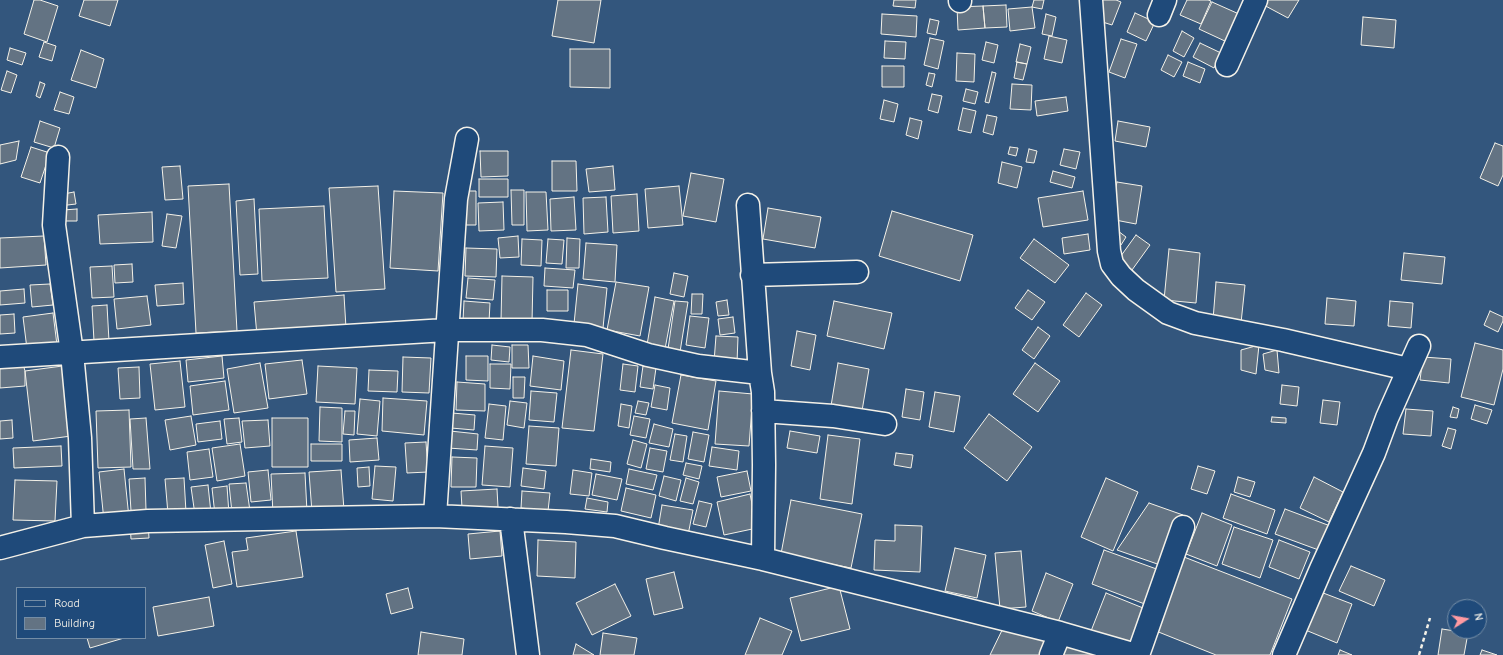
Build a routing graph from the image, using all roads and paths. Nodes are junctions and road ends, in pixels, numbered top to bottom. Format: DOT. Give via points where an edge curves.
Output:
graph roads {
  1 [pos="1091,0"];
  2 [pos="1256,0"];
  3 [pos="1227,65"];
  4 [pos="467,139"];
  5 [pos="58,157"];
  6 [pos="748,205"];
  7 [pos="857,272"];
  8 [pos="752,275"];
  9 [pos="446,330"];
  10 [pos="1419,346"];
  11 [pos="72,353"];
  12 [pos="0,357"];
  13 [pos="1408,369"];
  14 [pos="760,373"];
  15 [pos="762,411"];
  16 [pos="885,424"];
  17 [pos="435,516"];
  18 [pos="511,519"];
  19 [pos="83,526"];
  20 [pos="1183,527"];
  21 [pos="0,548"];
  22 [pos="763,559"];
  23 [pos="1430,618"];
  24 [pos="1060,632"];
  25 [pos="528,655"];
  26 [pos="1051,655"];
  27 [pos="1137,655"];
  28 [pos="1284,655"];
  29 [pos="1419,655"];
  1 -- 13 [label="street" via="1109,251 1112,264 1121,276 1168,313 1195,323"];
  2 -- 3 [label="street"];
  4 -- 9 [label="street" via="456,199"];
  5 -- 11 [label="street" via="54,225"];
  6 -- 8 [label="street"];
  7 -- 8 [label="street"];
  8 -- 14 [label="street"];
  9 -- 11 [label="street"];
  9 -- 14 [label="street" via="542,330 588,335 655,356 698,366"];
  9 -- 17 [label="street"];
  10 -- 13 [label="street"];
  11 -- 12 [label="street"];
  11 -- 19 [label="street" via="80,438"];
  13 -- 28 [label="street" via="1374,453"];
  14 -- 15 [label="street"];
  15 -- 16 [label="street" via="833,416"];
  15 -- 22 [label="street"];
  17 -- 18 [label="street"];
  17 -- 19 [label="street" via="148,522"];
  18 -- 22 [label="street" via="615,526"];
  18 -- 25 [label="street"];
  19 -- 21 [label="street"];
  20 -- 27 [label="street"];
  22 -- 24 [label="street"];
  23 -- 29 [label="path"];
  24 -- 26 [label="street"];
  24 -- 27 [label="street"];
}
